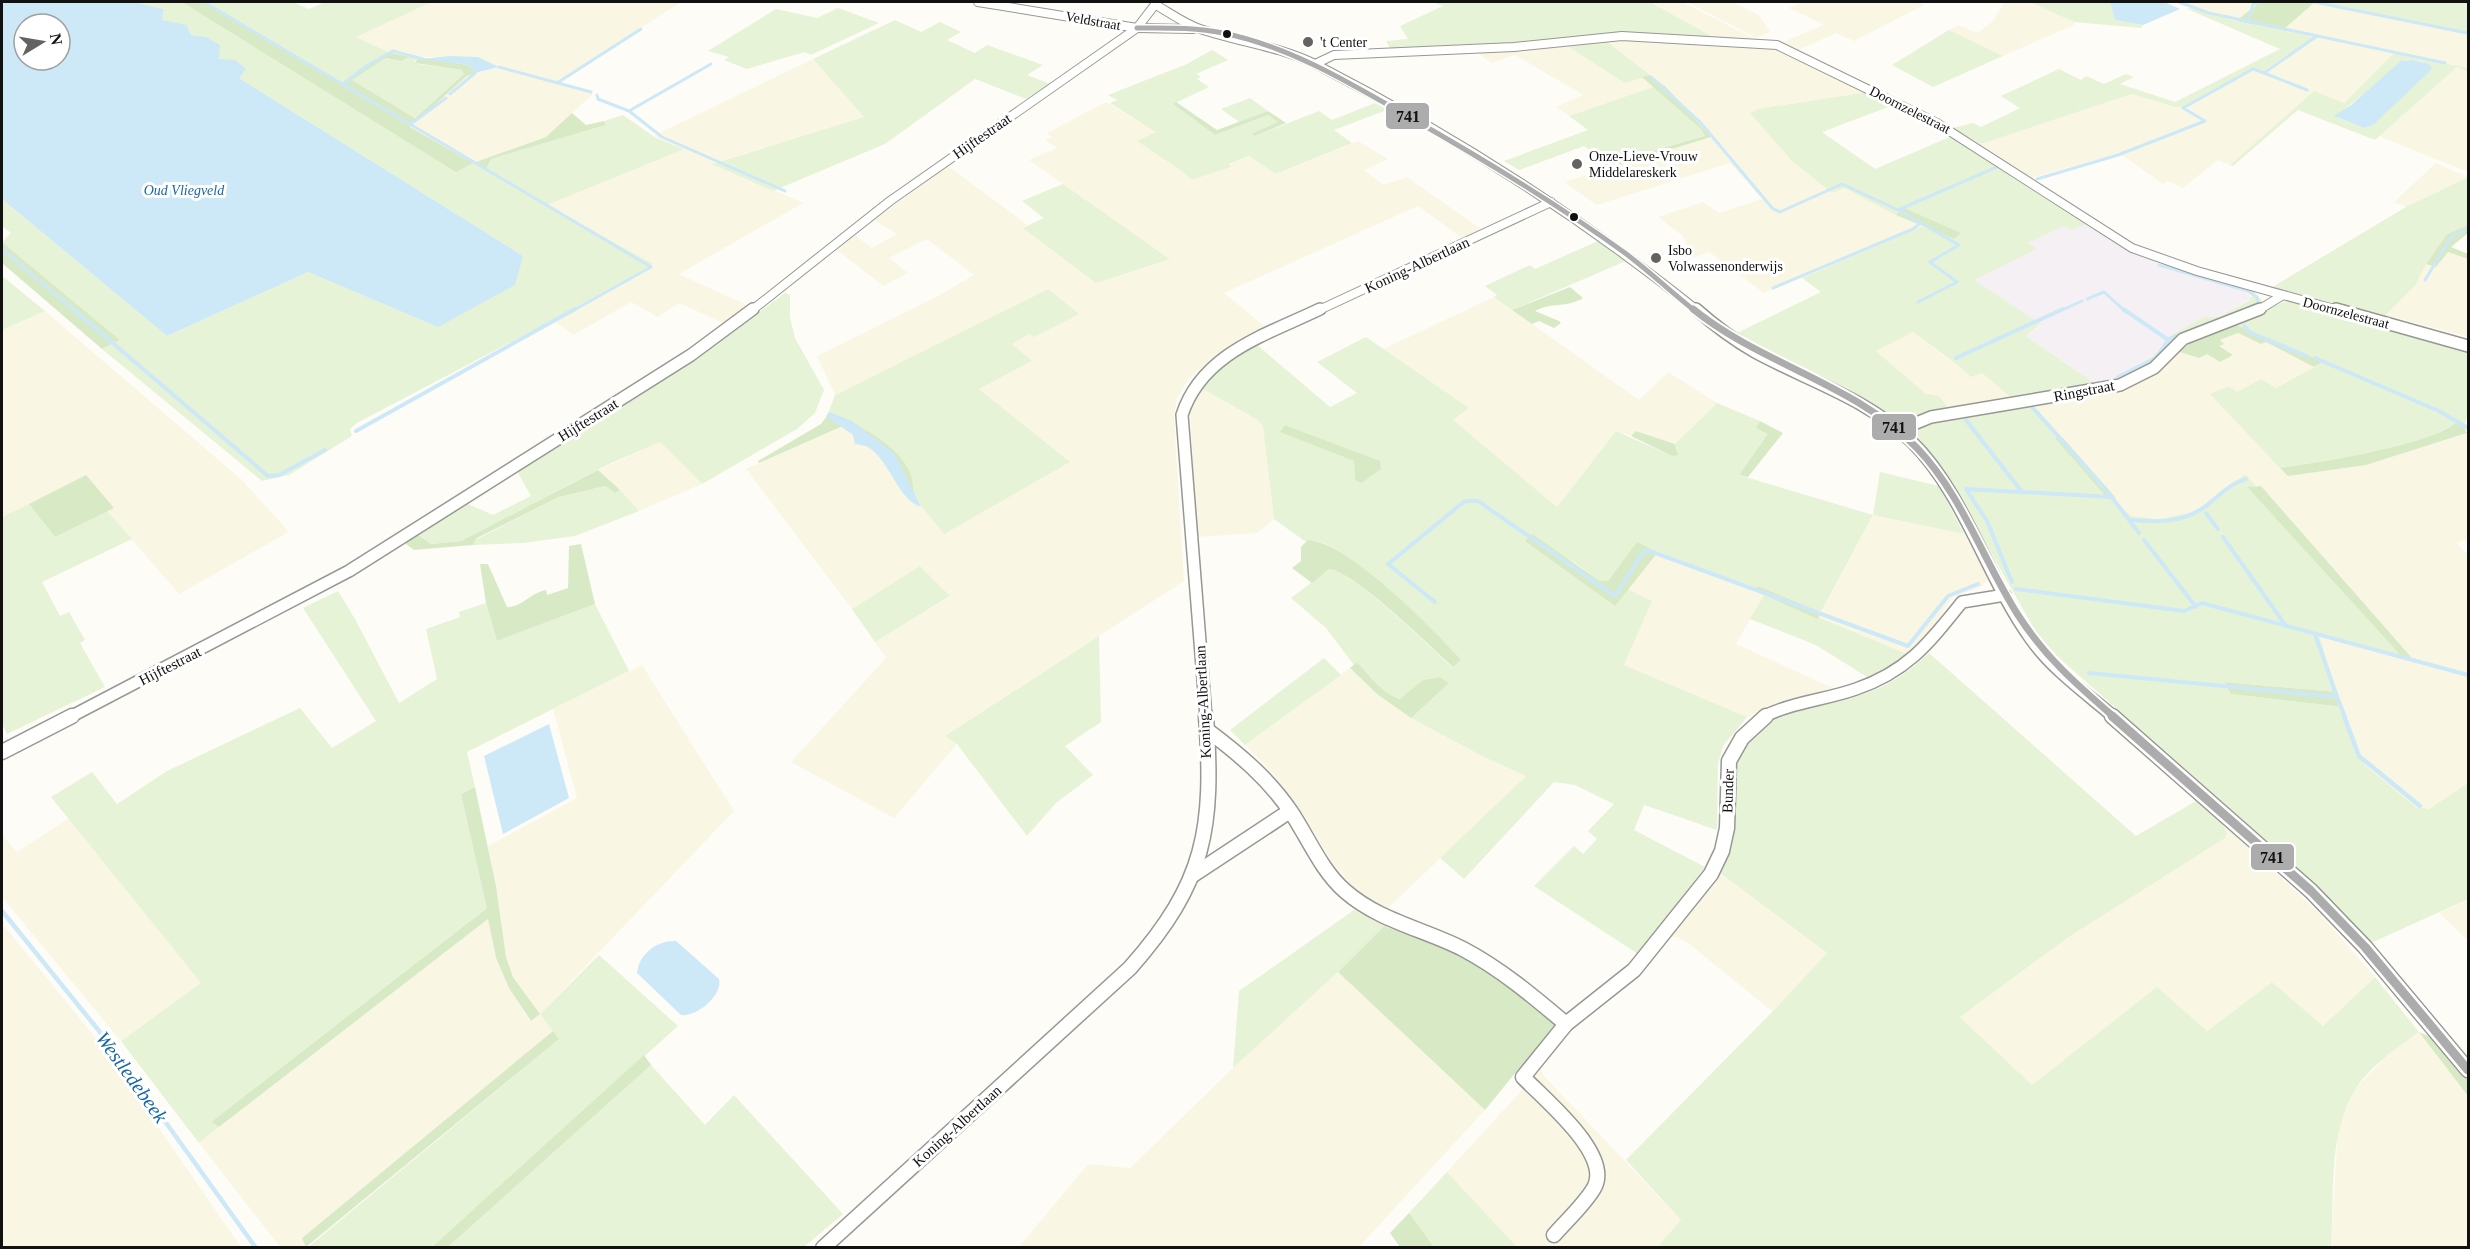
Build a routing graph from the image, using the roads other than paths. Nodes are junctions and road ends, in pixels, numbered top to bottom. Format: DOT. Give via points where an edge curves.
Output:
graph roads {
  1 [pos="978,2"];
  2 [pos="1156,3"];
  3 [pos="1137,28"];
  4 [pos="1198,29"];
  5 [pos="1315,64"];
  6 [pos="1551,202"];
  7 [pos="2254,288"];
  8 [pos="2283,295"];
  9 [pos="2268,304"];
  10 [pos="2469,346"];
  11 [pos="1899,430"];
  12 [pos="2005,596"];
  13 [pos="1207,730"];
  14 [pos="2,752"];
  15 [pos="1290,812"];
  16 [pos="1193,875"];
  17 [pos="1566,1024"];
  18 [pos="2469,1070"];
  19 [pos="1554,1235"];
  20 [pos="823,1248"];
  1 -- 3 [label="street, Veldstraat"];
  2 -- 3 [label="street, Hijftestraat"];
  2 -- 4 [label="street"];
  3 -- 4 [label="street, Veldstraat"];
  3 -- 14 [label="street, Hijftestraat" via="891,201 681,361 349,571"];
  4 -- 5 [label="street" via="1271,46"];
  5 -- 6 [label="street" via="1491,163"];
  5 -- 7 [label="street, Doornzelestraat" via="1334,55 1514,47 1622,36 1777,45 1937,123 2132,248"];
  6 -- 11 [label="street" via="1755,352 1845,394"];
  6 -- 13 [label="street, Koning-Albertlaan" via="1244,345 1203,373 1187,395 1182,415"];
  7 -- 8 [label="street, Doornzelestraat"];
  7 -- 9 [label="street"];
  8 -- 9 [label="street, Ringstraat"];
  8 -- 10 [label="street, Doornzelestraat"];
  9 -- 11 [label="street, Ringstraat" via="2238,320 2183,339 2154,368 2120,385 1931,417"];
  11 -- 12 [label="street" via="1938,474"];
  12 -- 17 [label="street, Bunder" via="1962,603 1920,653 1886,676 1857,689 1779,709 1760,719 1734,747 1729,761 1727,828 1711,874 1634,970"];
  12 -- 18 [label="street" via="2031,639 2054,665 2311,891 2365,947"];
  13 -- 15 [label="street" via="1255,766"];
  13 -- 16 [label="street, Koning-Albertlaan" via="1205,814"];
  15 -- 16 [label="street"];
  15 -- 17 [label="street" via="1327,870 1362,905 1389,920 1461,947 1493,966"];
  16 -- 20 [label="street, Koning-Albertlaan" via="1164,925 1130,968"];
  17 -- 19 [label="street, Bunder" via="1522,1077 1592,1150 1599,1172 1594,1188"];
}
